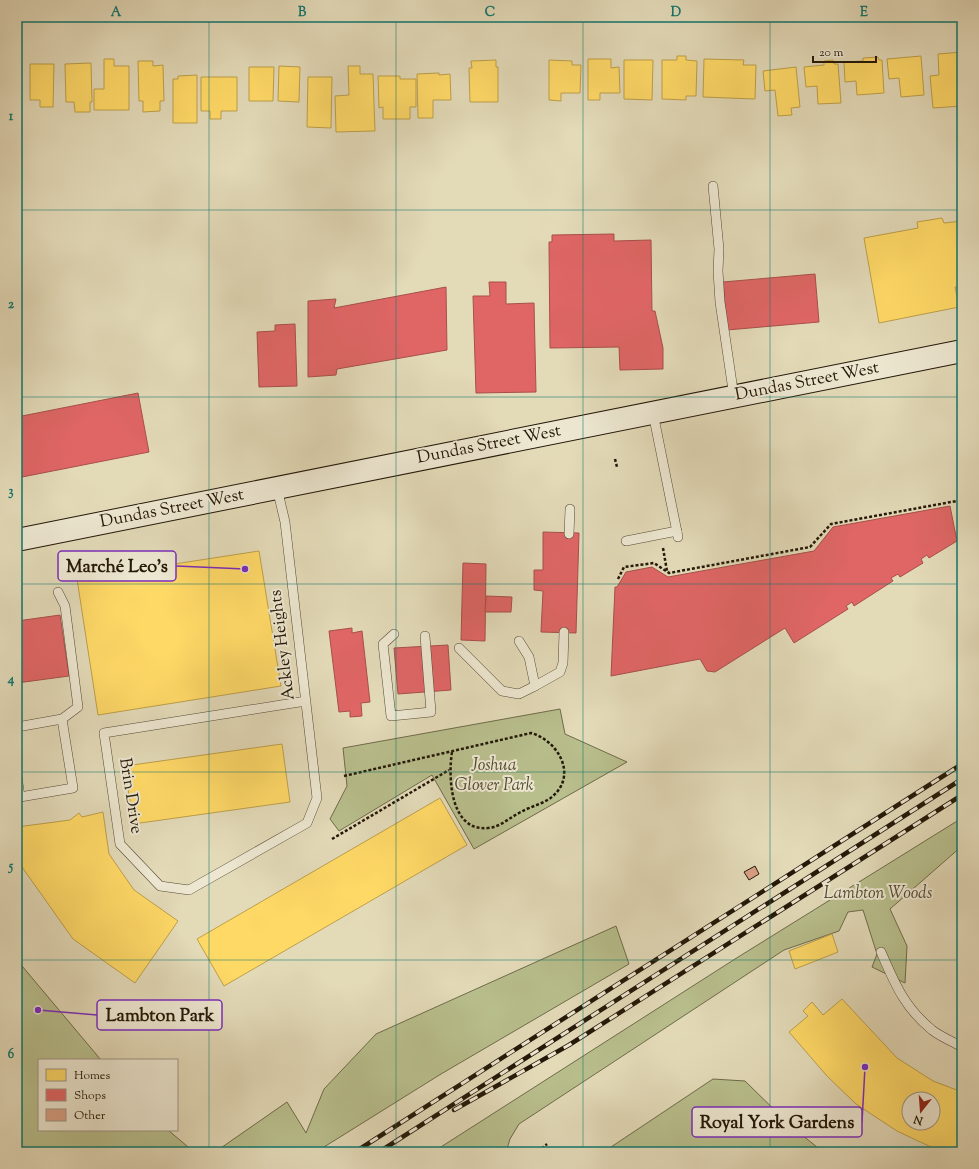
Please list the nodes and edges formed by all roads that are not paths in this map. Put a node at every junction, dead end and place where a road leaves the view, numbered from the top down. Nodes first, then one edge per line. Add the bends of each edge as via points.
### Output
1 (713, 186) dead end
2 (962, 352) edge
3 (734, 397) junction
4 (653, 413) junction
5 (277, 488) junction
6 (570, 509) dead end
7 (569, 534) dead end
8 (17, 540) edge
9 (626, 541) dead end
10 (58, 592) dead end
11 (564, 632) dead end
12 (394, 634) dead end
13 (425, 636) dead end
14 (518, 640) dead end
15 (459, 648) dead end
16 (534, 686) junction
17 (306, 701) junction
18 (62, 719) junction
19 (17, 726) edge
20 (17, 776) edge
21 (317, 798) joint
22 (881, 952) dead end
23 (962, 1047) edge

1 - 3 lane via 719,249 720,302
2 - 3 main road, Dundas Street West
3 - 4 main road, Dundas Street West
4 - 5 main road, Dundas Street West
4 - 9 lane via 677,534
5 - 8 main road, Dundas Street West
5 - 17 lane, Ackley Heights via 284,522
6 - 7 lane
10 - 18 lane via 65,606 78,707
11 - 16 lane via 560,672
12 - 13 lane via 383,644 391,716 431,712
14 - 16 lane via 529,657
15 - 16 lane via 502,691 519,694
17 - 21 lane, Ackley Heights
17 - 21 lane, Brin Drive via 104,733 120,844 160,886 189,890 308,823
18 - 19 lane
18 - 20 lane via 73,788 20,797
22 - 23 lane via 898,991 912,1010 933,1030

